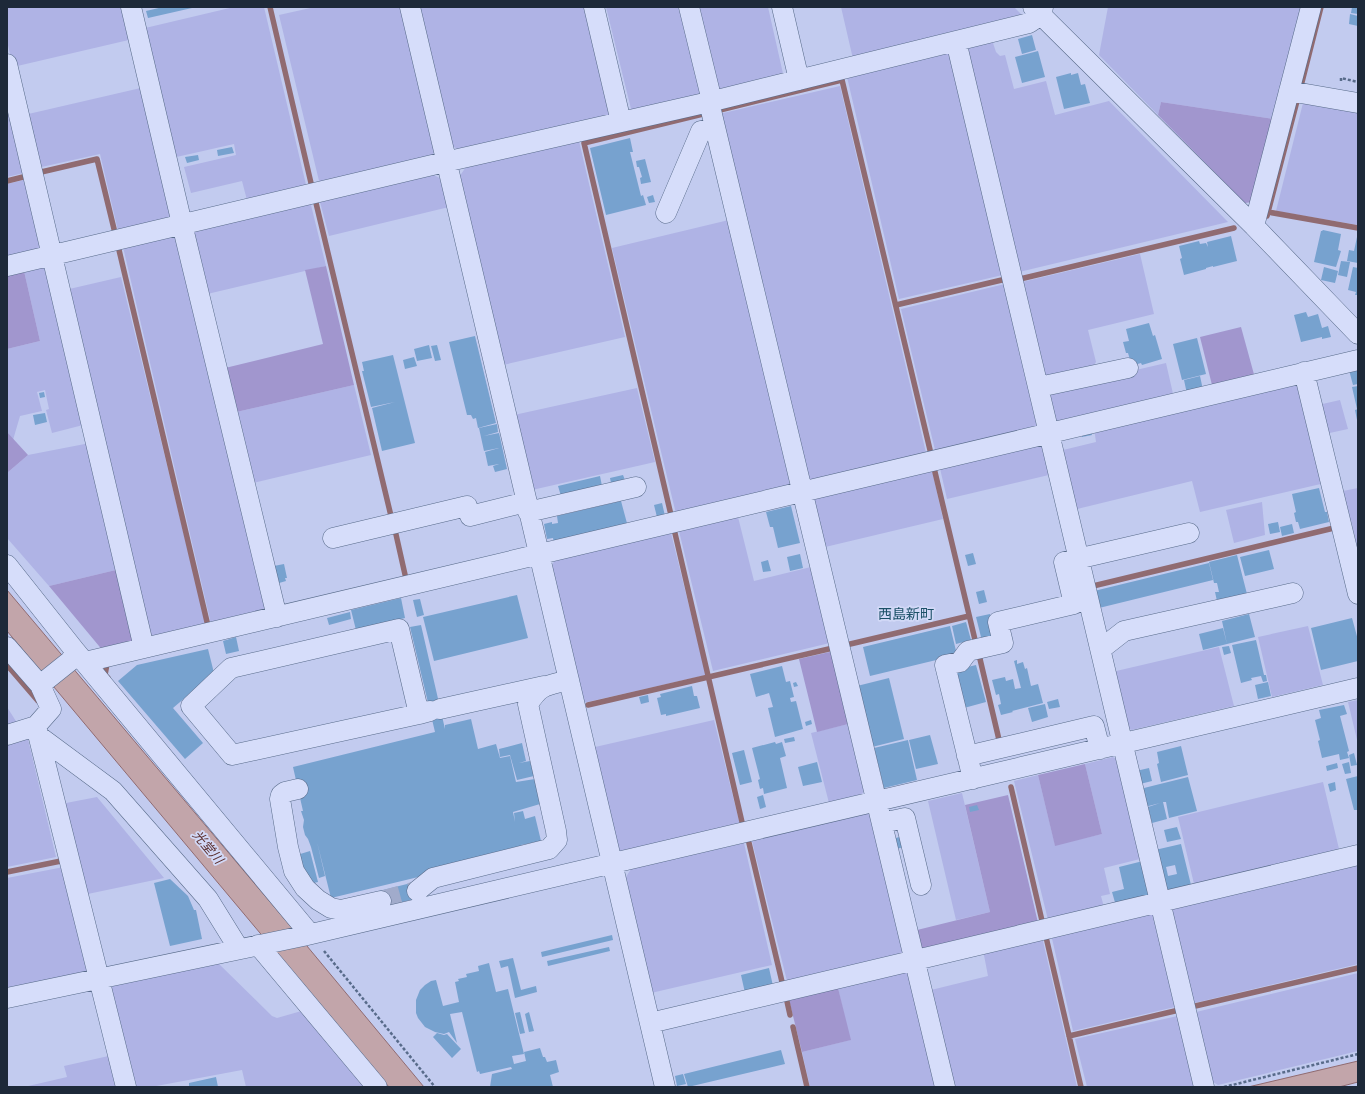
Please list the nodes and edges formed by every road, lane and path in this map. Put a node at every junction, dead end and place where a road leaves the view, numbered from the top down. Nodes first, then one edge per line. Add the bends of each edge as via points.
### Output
1 (131, 7) edge
2 (410, 7) edge
3 (594, 7) edge
4 (689, 7) edge
5 (782, 7) edge
6 (1311, 7) edge
7 (1039, 10) edge
8 (956, 41) junction
9 (7, 64) edge
10 (799, 80) junction
11 (1289, 91) junction
12 (711, 101) junction
13 (1358, 103) edge
14 (621, 122) junction
15 (715, 128) junction
16 (445, 162) junction
17 (666, 213) dead end
18 (182, 224) junction
19 (1254, 226) junction
20 (52, 255) junction
21 (7, 266) edge
22 (1358, 334) edge
23 (1358, 360) edge
24 (1128, 368) dead end
25 (1304, 372) junction
26 (1039, 388) junction
27 (1049, 433) junction
28 (636, 486) dead end
29 (803, 492) junction
30 (527, 507) junction
31 (1189, 533) dead end
32 (333, 538) dead end
33 (539, 554) junction
34 (1079, 559) junction
35 (7, 565) edge
36 (1293, 593) dead end
37 (1358, 594) edge
38 (277, 617) junction
39 (7, 647) edge
40 (144, 648) junction
41 (1101, 649) junction
42 (77, 658) junction
43 (569, 680) junction
44 (40, 685) junction
45 (544, 686) junction
46 (1358, 688) edge
47 (430, 711) junction
48 (38, 731) junction
49 (7, 736) edge
50 (1123, 743) junction
51 (1100, 749) junction
52 (967, 756) junction
53 (973, 779) junction
54 (298, 789) dead end
55 (877, 801) junction
56 (882, 824) junction
57 (1358, 855) edge
58 (612, 864) junction
59 (481, 866) junction
60 (921, 885) dead end
61 (305, 888) junction
62 (417, 891) tunnel mouth
63 (487, 893) junction
64 (381, 901) tunnel mouth
65 (1161, 902) junction
66 (304, 931) junction
67 (254, 946) junction
68 (915, 960) junction
69 (100, 978) junction
70 (7, 998) edge
71 (650, 1023) junction
72 (1358, 1054) edge
73 (126, 1087) edge
74 (377, 1087) edge
75 (435, 1087) edge
76 (665, 1087) edge
77 (944, 1087) edge
78 (1204, 1087) edge
79 (1224, 1087) edge

1 - 18 street
2 - 16 street
3 - 14 street
4 - 12 street
5 - 10 street
6 - 11 street
7 - 8 street via 1029,23
7 - 19 street
8 - 10 street
8 - 26 street
9 - 20 street
10 - 12 street
11 - 13 street
11 - 19 street
12 - 14 street
12 - 15 street
14 - 16 street
15 - 17 street via 701,131
15 - 29 street
16 - 18 street
16 - 30 street
18 - 20 street
18 - 38 street
19 - 22 street
20 - 21 street
20 - 40 street
23 - 25 street
24 - 26 street
25 - 27 street
25 - 37 street
26 - 27 street
27 - 29 street
27 - 34 street
28 - 30 street
29 - 33 street
29 - 55 street
30 - 32 street via 470,516 467,506
30 - 33 street
31 - 34 street
33 - 38 street
33 - 43 street
34 - 41 street
34 - 52 street via 1064,562 1074,604 998,622 1003,643 968,651 960,662 945,665
35 - 42 street
36 - 41 street via 1124,631
38 - 40 street
39 - 44 street
40 - 42 street
41 - 50 street
42 - 44 street
42 - 66 street
43 - 45 street
43 - 58 street
44 - 48 street via 51,709
45 - 47 street
45 - 59 street via 528,704 557,840 549,850
46 - 50 street
47 - 47 street via 232,754 191,706 231,668 399,629
48 - 49 street
48 - 67 street via 113,791 208,899
48 - 69 street
50 - 51 street
50 - 65 street
51 - 52 street via 1094,726
51 - 53 street
52 - 53 street
53 - 55 street
54 - 61 street via 281,794 280,799 294,871
55 - 56 street
55 - 58 street
56 - 60 street via 905,818
56 - 68 street
57 - 65 street
58 - 63 street
58 - 71 street
59 - 62 street via 432,878
59 - 63 street
61 - 64 street via 331,908 341,910
61 - 66 street
63 - 66 street
65 - 68 street
65 - 78 street
66 - 67 street
66 - 75 path
67 - 69 street
67 - 74 street
68 - 71 street
68 - 77 street
69 - 70 street
69 - 73 street
71 - 76 street
72 - 79 path

